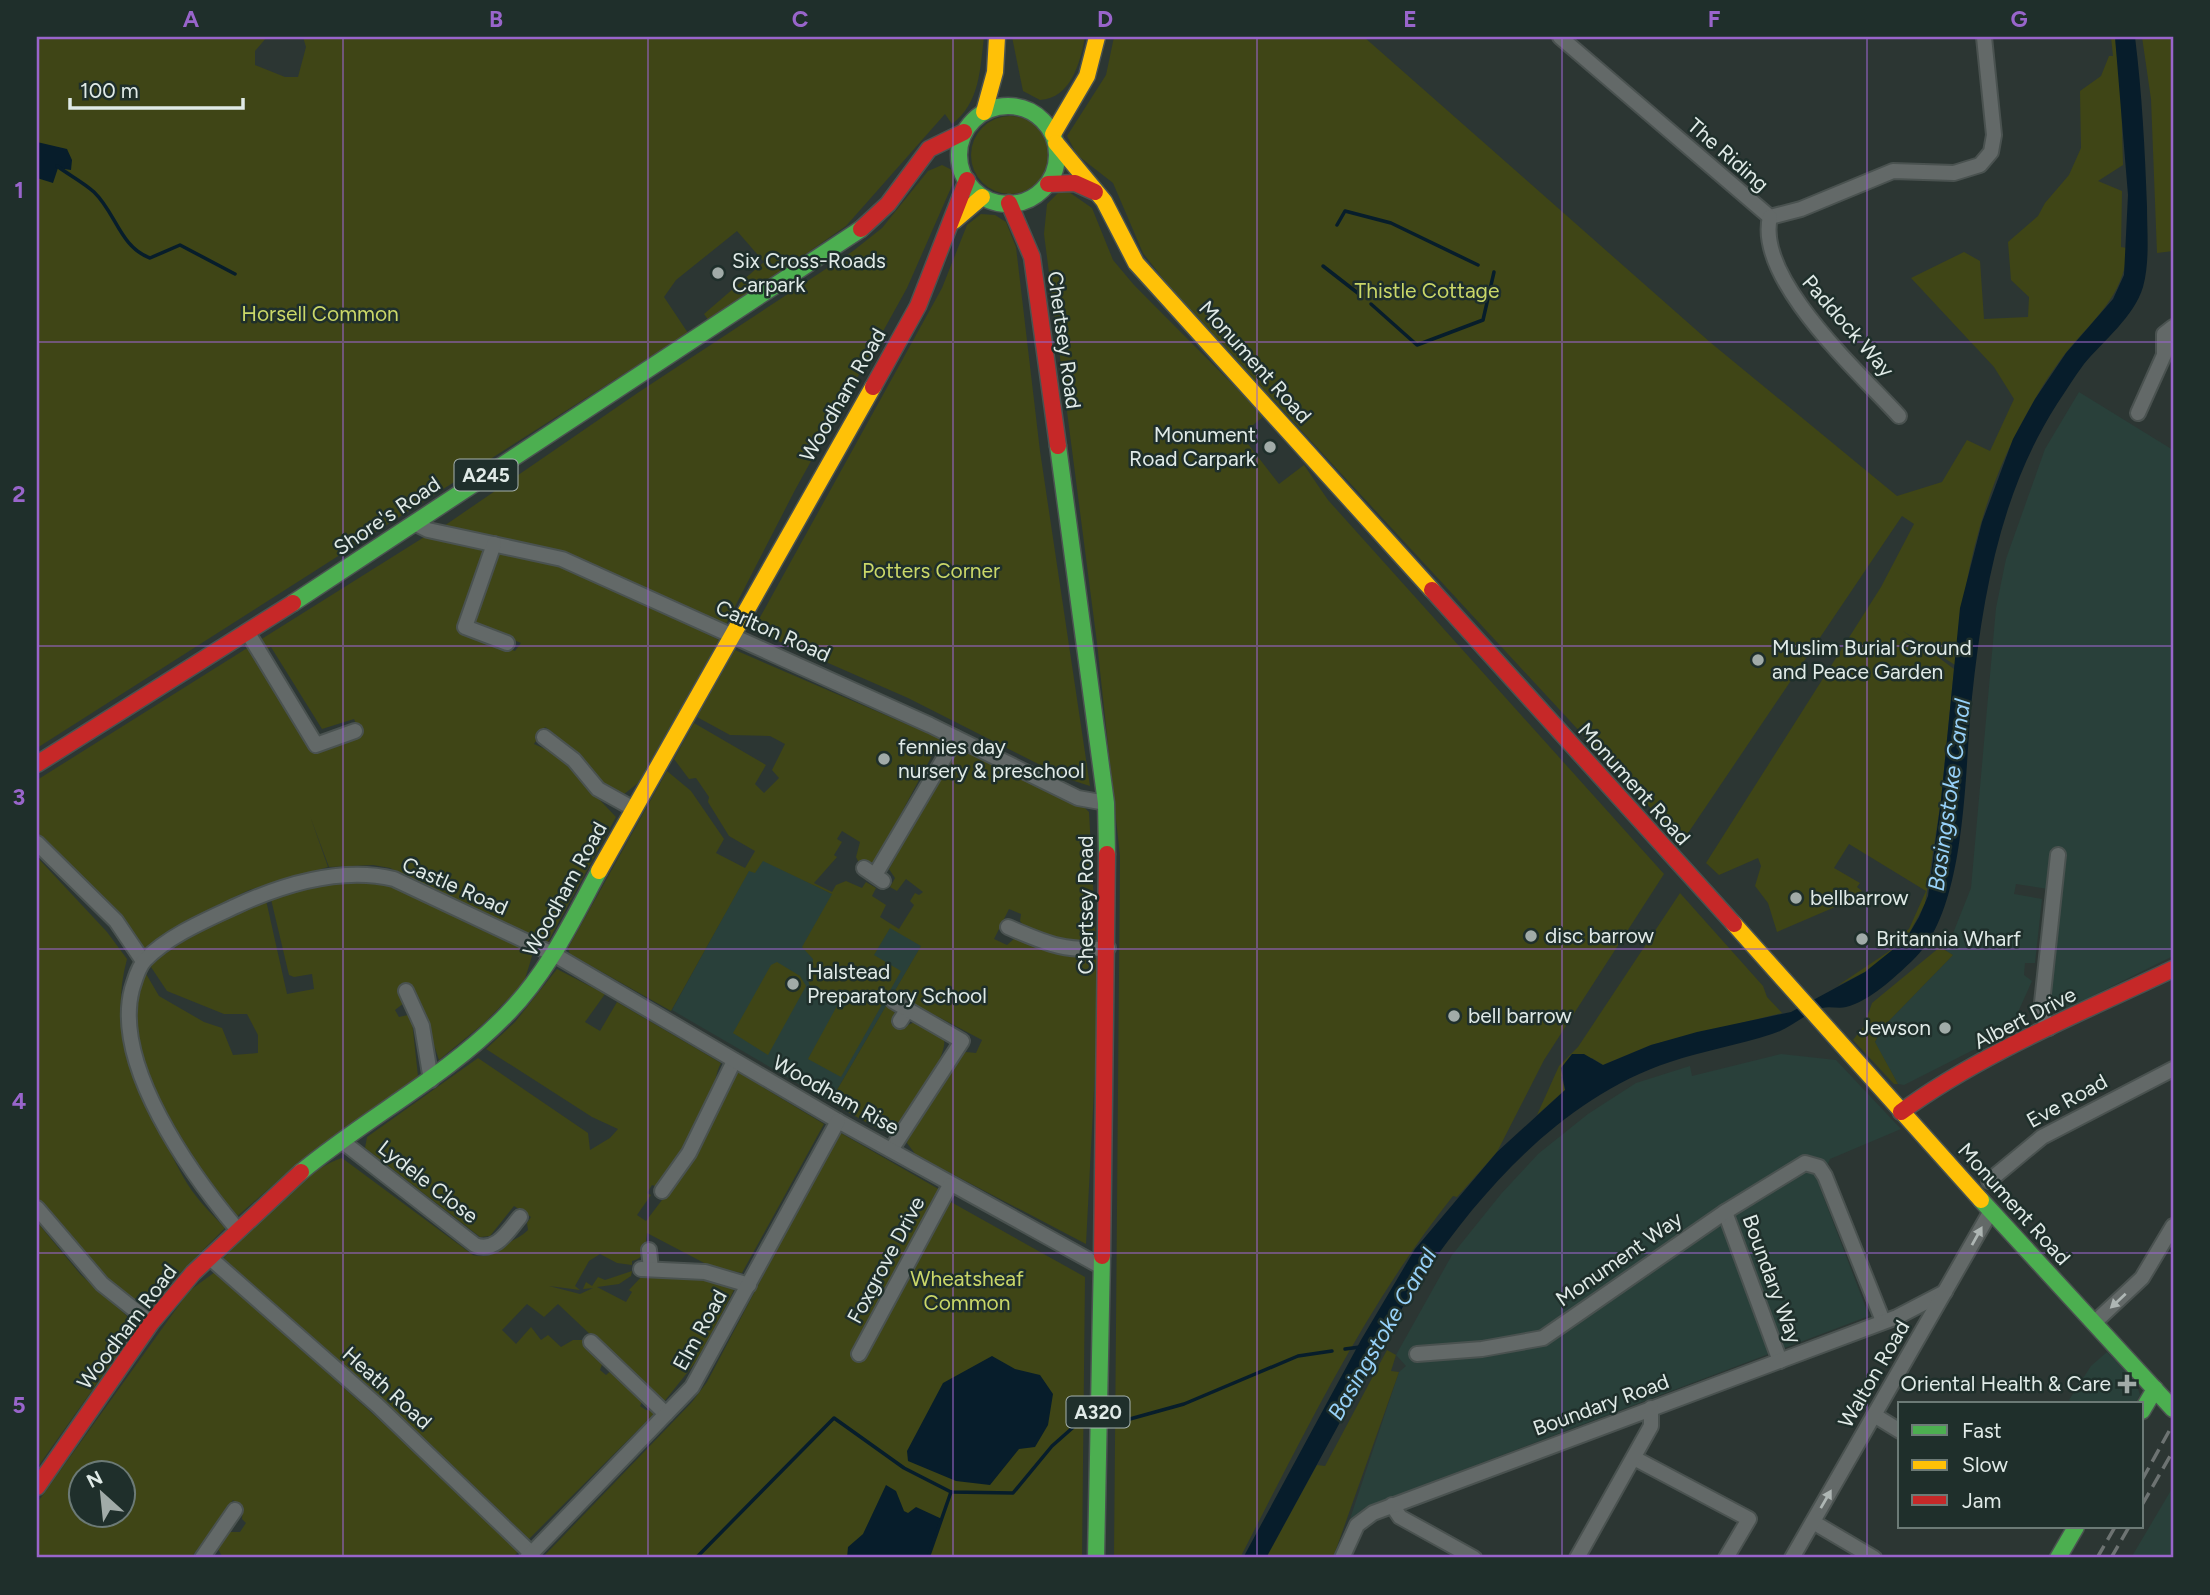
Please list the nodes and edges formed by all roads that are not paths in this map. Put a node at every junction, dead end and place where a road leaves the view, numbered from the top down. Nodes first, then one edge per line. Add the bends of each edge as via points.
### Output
1 (997, 37) edge
2 (1097, 37) edge
3 (1560, 37) edge
4 (1984, 37) edge
5 (1080, 88) junction
6 (1015, 106) junction
7 (984, 112) junction
8 (1035, 114) junction
9 (964, 132) junction
10 (1054, 139) junction
11 (959, 163) junction
12 (916, 165) junction
13 (967, 180) junction
14 (1043, 189) junction
15 (1099, 194) junction
16 (982, 197) junction
17 (1009, 203) junction
18 (1770, 217) junction
19 (951, 224) junction
20 (1031, 257) junction
21 (2173, 327) edge
22 (2138, 413) dead end
23 (1899, 416) dead end
24 (414, 523) junction
25 (494, 544) junction
26 (248, 633) junction
27 (731, 636) junction
28 (507, 643) dead end
29 (355, 731) dead end
30 (544, 737) dead end
31 (956, 738) junction
32 (37, 764) edge
33 (1106, 803) junction
34 (634, 809) junction
35 (37, 843) edge
36 (2058, 855) dead end
37 (874, 875) dead end
38 (1008, 926) dead end
39 (1108, 948) junction
40 (555, 955) junction
41 (143, 961) junction
42 (2173, 970) edge
43 (406, 991) dead end
44 (893, 1001) dead end
45 (2049, 1028) junction
46 (734, 1061) junction
47 (2173, 1069) edge
48 (431, 1080) junction
49 (1901, 1112) junction
50 (838, 1121) junction
51 (342, 1142) junction
52 (891, 1150) junction
53 (1989, 1181) dead end
54 (950, 1185) junction
55 (662, 1191) dead end
56 (37, 1208) edge
57 (1991, 1211) junction
58 (1724, 1212) junction
59 (520, 1217) dead end
60 (2173, 1226) edge
61 (237, 1229) junction
62 (649, 1250) dead end
63 (209, 1257) junction
64 (1100, 1266) junction
65 (749, 1285) junction
66 (1945, 1292) junction
67 (1890, 1319) junction
68 (151, 1323) junction
69 (2094, 1323) junction
70 (1924, 1329) junction
71 (591, 1342) dead end
72 (859, 1354) dead end
73 (1418, 1354) dead end
74 (1780, 1361) junction
75 (2155, 1389) junction
76 (1651, 1408) junction
77 (2144, 1408) edge
78 (2173, 1409) edge
79 (666, 1413) junction
80 (1874, 1415) junction
81 (1898, 1430) edge
82 (1634, 1458) junction
83 (37, 1486) edge
84 (1392, 1505) junction
85 (235, 1510) dead end
86 (1813, 1522) junction
87 (2075, 1528) edge
88 (529, 1556) edge
89 (205, 1557) edge
90 (1096, 1558) edge
91 (1342, 1558) edge
92 (1474, 1558) edge
93 (1577, 1558) edge
94 (1726, 1558) edge
95 (1792, 1558) edge
96 (1874, 1558) edge
97 (2059, 1558) edge

1 - 6 street
1 - 7 street via 992,88
2 - 5 street
3 - 18 street, The Riding
4 - 18 street, The Riding via 1994,142 1978,167 1954,173 1893,171
5 - 8 street via 1069,99
5 - 10 street
6 - 7 street
6 - 8 street
7 - 9 street, A245
8 - 10 street
9 - 11 street
9 - 12 street, Shore's Road / A245 via 929,149
10 - 14 street via 1056,164
10 - 15 street, Monument Road
11 - 12 street via 942,156
11 - 13 street
12 - 24 street, Shore's Road / A245 via 888,204 854,236
13 - 16 street
13 - 19 street, Woodham Road
14 - 15 street via 1075,183
14 - 17 street
14 - 20 street, Chertsey Road / A320
15 - 49 street, Monument Road via 1136,263
16 - 17 street
16 - 19 street, Woodham Road
17 - 20 street, Chertsey Road / A320
18 - 23 street, Paddock Way via 1769,242 1790,294
19 - 27 street, Woodham Road via 918,306
20 - 33 street, Chertsey Road / A320
21 - 22 street via 2164,334 2164,355
24 - 25 street, Carlton Road
24 - 26 street, Shore's Road / A245
25 - 27 street, Carlton Road via 562,559
25 - 28 street via 465,627
26 - 29 street via 316,745
26 - 32 street, Shore's Road / A245
27 - 31 street, Carlton Road
27 - 34 street, Woodham Road
30 - 34 street via 574,760 598,789
31 - 33 street, Carlton Road via 1078,798
31 - 37 street
33 - 39 street, Chertsey Road / A320
34 - 40 street, Woodham Road
35 - 41 street via 116,921
36 - 45 street via 2041,1012
38 - 39 street via 1063,948
39 - 64 street, Chertsey Road / A320
40 - 41 street, Castle Road via 394,879 354,873 259,895 177,937
40 - 46 street, Woodham Rise
40 - 48 street, Woodham Road via 508,1014
41 - 61 street via 129,1000 128,1023 139,1067 194,1175
42 - 45 street, Albert Drive
43 - 48 street via 422,1026
44 - 52 street via 904,1015 966,1043
45 - 49 street, Albert Drive via 1928,1092
46 - 50 street, Woodham Rise
46 - 55 street via 689,1153
47 - 53 street, Eve Road via 2042,1138
48 - 51 street, Woodham Road
49 - 57 street, Monument Road
50 - 52 street, Woodham Rise
50 - 65 street, Elm Road
51 - 59 street, Lydele Close via 475,1245 495,1244
51 - 61 street, Woodham Road via 276,1192
52 - 54 street, Woodham Rise
54 - 64 street, Woodham Rise
54 - 72 street, Foxgrove Drive
56 - 68 street via 102,1284
66 -> 57 street, Walton Road
57 - 69 street, Monument Road
58 - 67 street, Monument Way via 1805,1163 1819,1167
58 - 73 street, Monument Way via 1543,1338
58 - 74 street, Boundary Way
60 -> 69 street via 2141,1278
61 - 63 street, Woodham Road
62 - 65 street via 646,1269 705,1272
63 - 68 street, Woodham Road
63 - 88 street, Heath Road via 377,1405
64 - 90 street, Chertsey Road / A320
65 - 79 street, Elm Road via 702,1372
66 - 67 street, Boundary Road
66 - 70 street, Walton Road
67 - 70 street via 1914,1318
67 - 74 street, Boundary Road
68 - 83 street, Woodham Road
69 - 75 street, Monument Road
70 - 80 street, Walton Road
71 - 79 street
74 - 76 street, Boundary Road
75 - 77 street
75 - 78 street, Monument Road
76 - 82 street via 1651,1426
76 - 84 street, Boundary Road
79 - 88 street, Elm Road
80 - 81 street
86 -> 80 street, Walton Road
82 - 93 street
82 - 94 street via 1749,1520
84 - 91 street, Boundary Road via 1357,1525
84 - 92 street via 1400,1517
85 - 89 street
86 - 95 street, Walton Road
86 - 96 street
87 - 97 street

